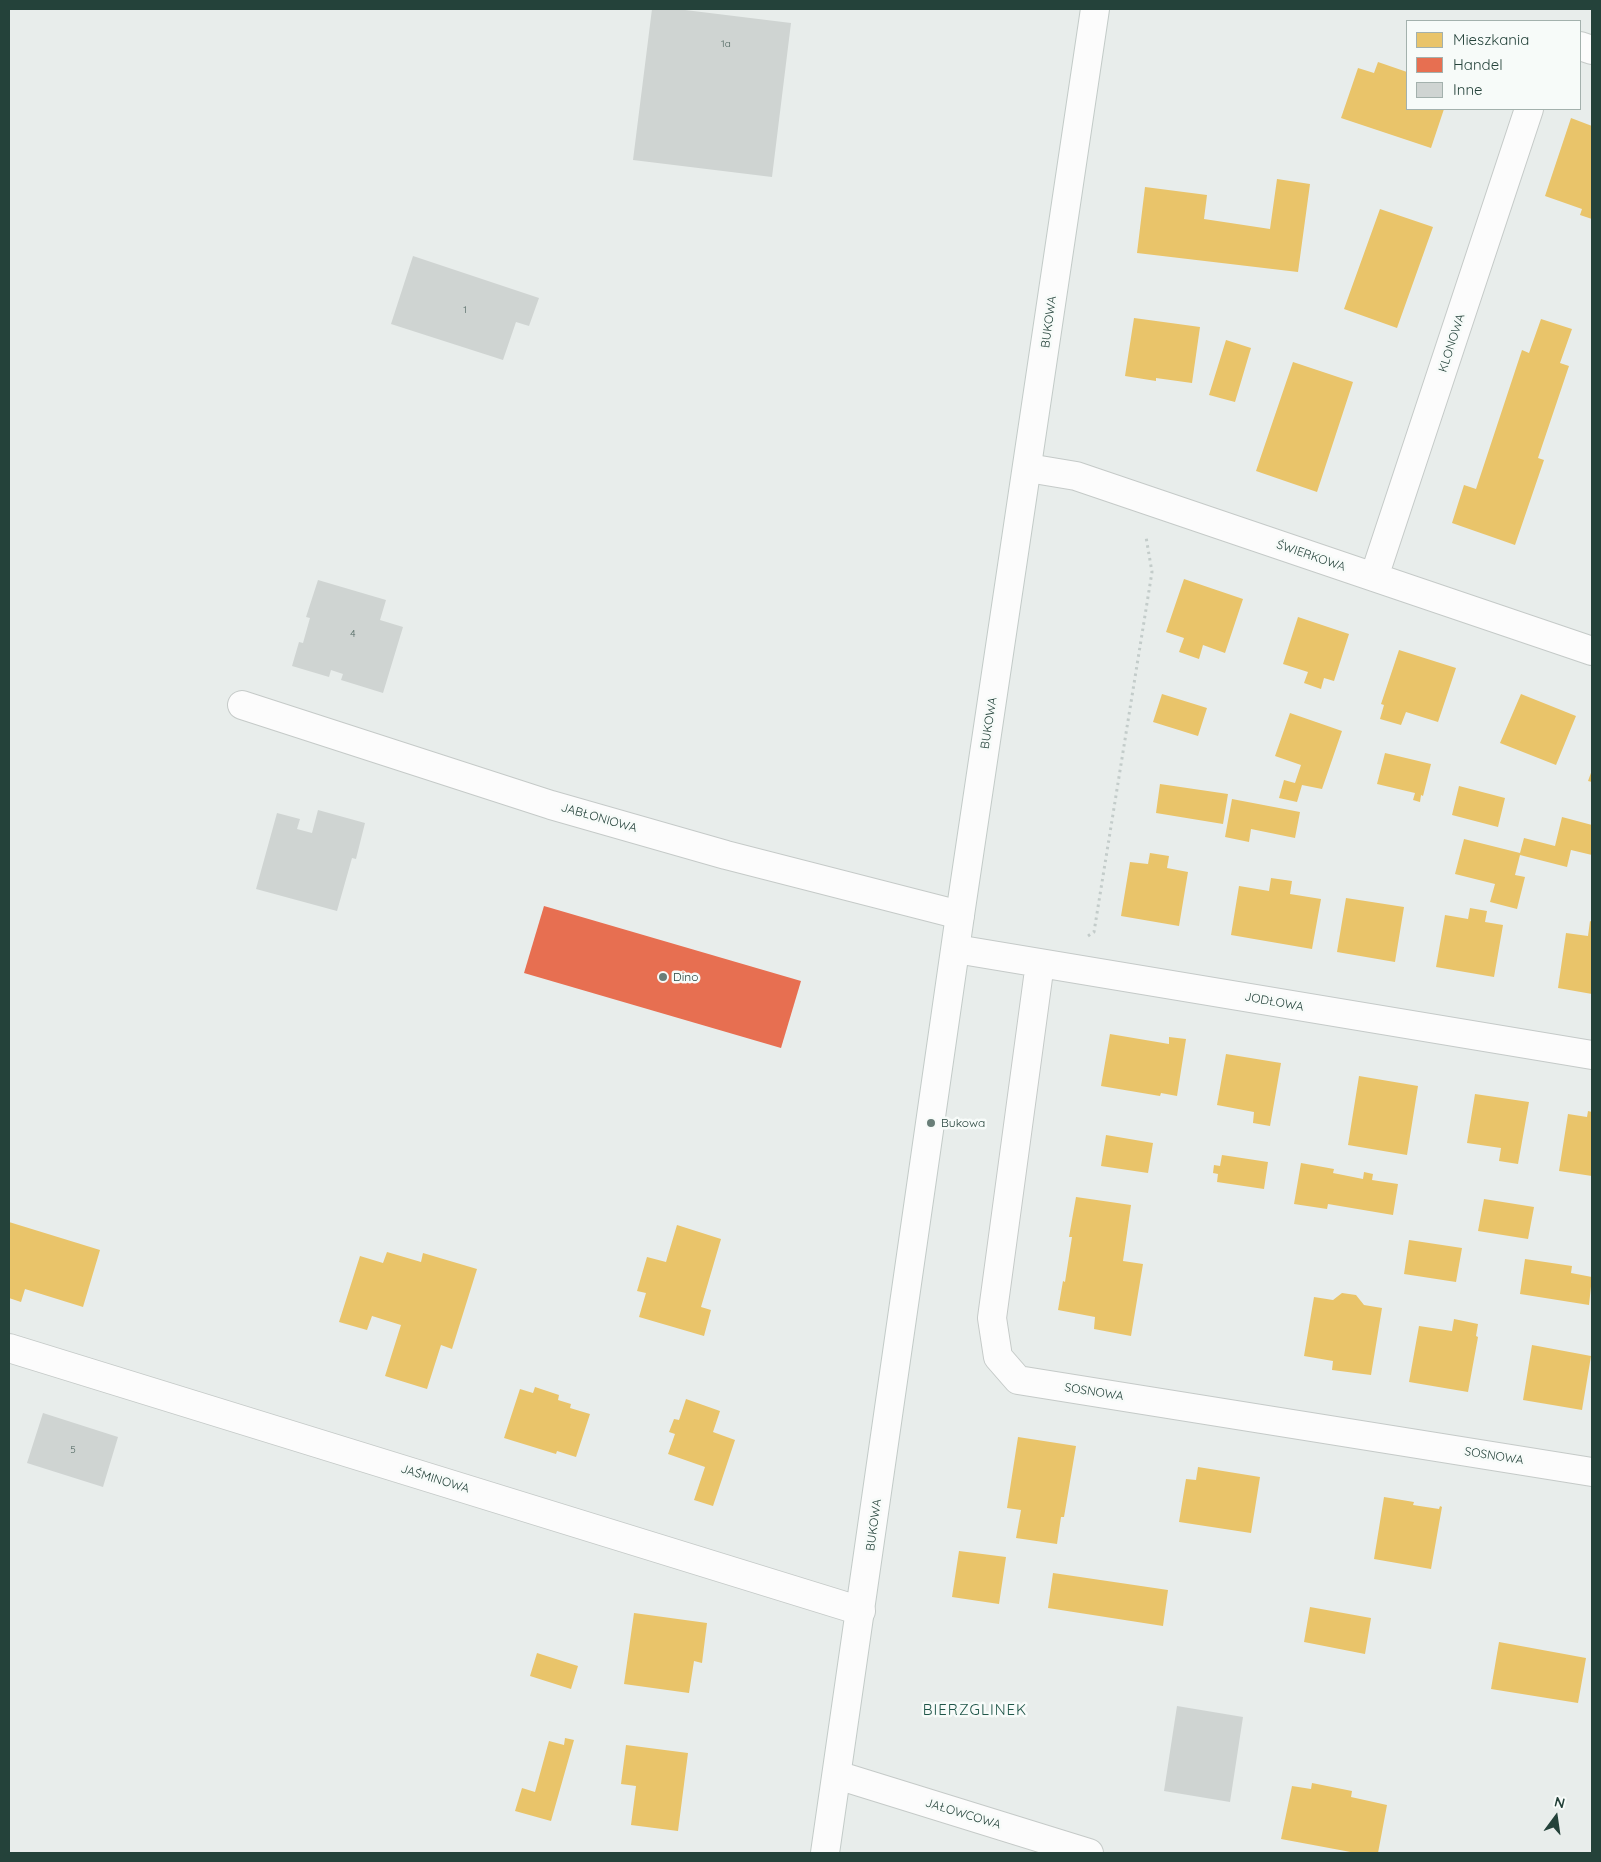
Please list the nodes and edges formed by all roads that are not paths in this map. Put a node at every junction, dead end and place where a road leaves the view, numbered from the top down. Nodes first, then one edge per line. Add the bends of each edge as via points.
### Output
1 (1095, 9) edge
2 (1529, 110) edge
3 (1028, 468) junction
4 (1374, 577) junction
5 (1592, 651) edge
6 (242, 705) dead end
7 (960, 915) junction
8 (956, 949) junction
9 (1040, 963) junction
10 (1592, 1055) edge
11 (9, 1348) edge
12 (1592, 1472) edge
13 (861, 1611) junction
14 (837, 1775) junction
15 (825, 1853) edge
16 (1089, 1853) edge

1 - 3 street, BUKOWA
2 - 4 street, KLONOWA
3 - 4 street, ŚWIERKOWA via 1076,476
3 - 7 street, BUKOWA
4 - 5 street, ŚWIERKOWA
6 - 7 street, JABŁONIOWA via 551,805 726,855
7 - 8 street, BUKOWA
8 - 9 street, JODŁOWA
8 - 13 street, BUKOWA
9 - 10 street, JODŁOWA
9 - 12 street, SOSNOWA via 992,1318 998,1357 1018,1380
11 - 13 street, JAŚMINOWA
13 - 14 street, BUKOWA
14 - 15 street, BUKOWA
14 - 16 street, JAŁOWCOWA

